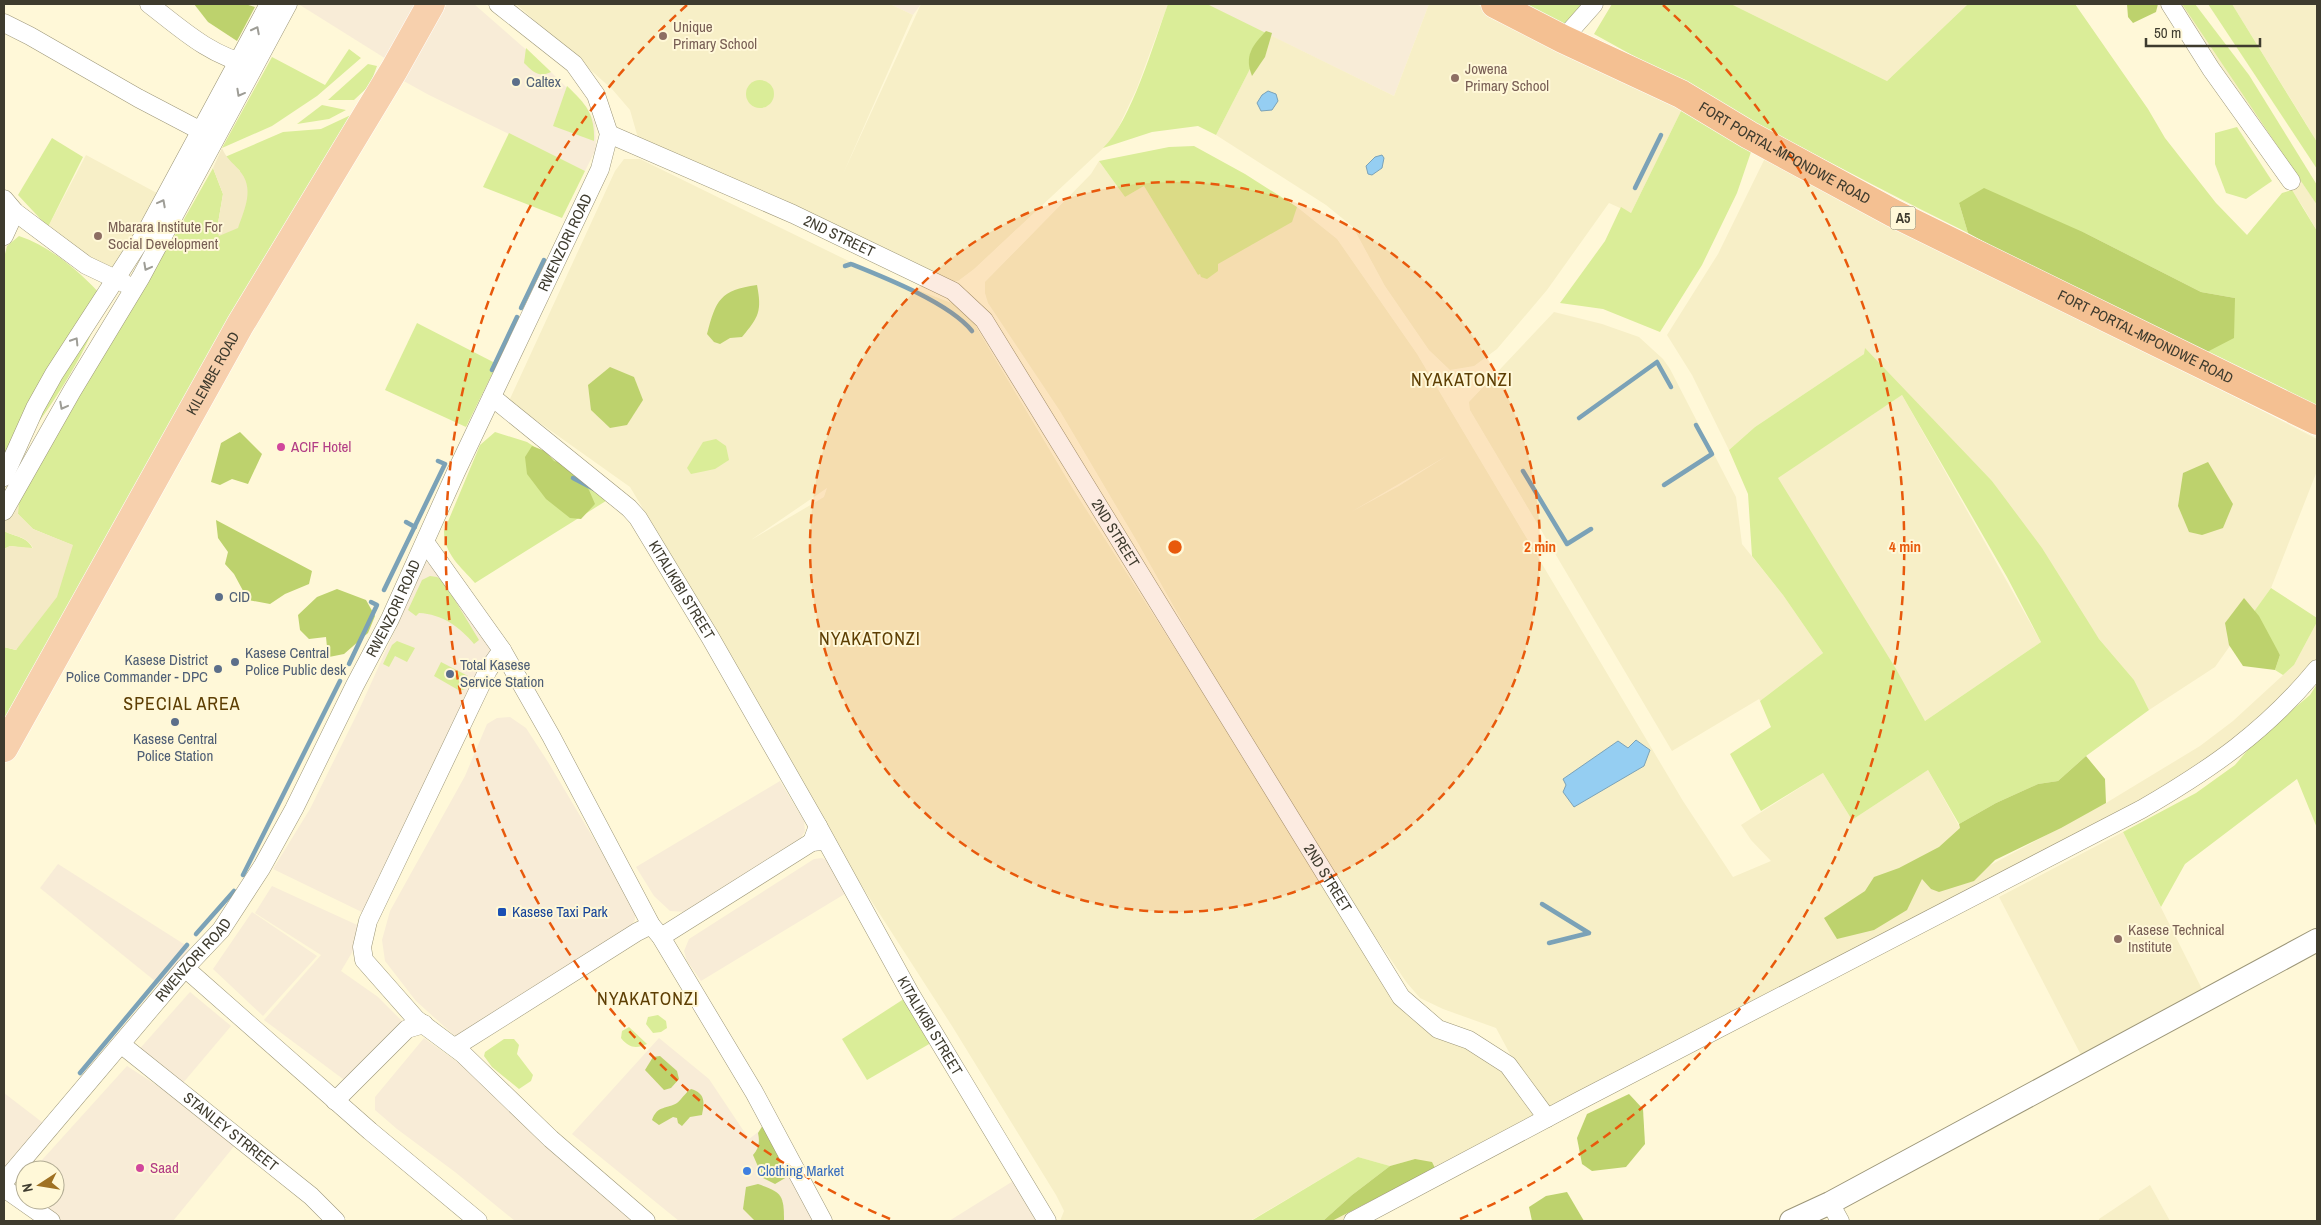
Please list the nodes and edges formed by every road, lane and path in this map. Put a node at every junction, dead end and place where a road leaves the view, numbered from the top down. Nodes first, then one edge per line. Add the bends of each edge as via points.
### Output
1 (149, 4) edge
2 (270, 4) edge
3 (288, 4) edge
4 (431, 4) edge
5 (498, 4) edge
6 (1495, 4) edge
7 (1594, 4) edge
8 (2170, 4) edge
9 (4, 23) edge
10 (1563, 39) junction
11 (247, 64) junction
12 (201, 131) junction
13 (609, 134) junction
14 (2291, 181) dead end
15 (9, 205) edge
16 (4, 236) edge
17 (116, 279) junction
18 (134, 289) junction
19 (492, 397) junction
20 (2317, 421) edge
21 (4, 477) edge
22 (4, 511) edge
23 (425, 542) junction
24 (502, 650) junction
25 (2317, 670) edge
26 (4, 748) edge
27 (819, 836) junction
28 (656, 931) junction
29 (2317, 940) edge
30 (185, 968) junction
31 (410, 1010) junction
32 (424, 1024) junction
33 (407, 1029) junction
34 (122, 1045) junction
35 (455, 1047) junction
36 (335, 1101) junction
37 (1547, 1118) junction
38 (4, 1182) edge
39 (4, 1188) edge
40 (1835, 1212) edge
41 (51, 1221) edge
42 (336, 1221) edge
43 (478, 1221) edge
44 (646, 1221) edge
45 (823, 1221) edge
46 (1047, 1221) edge
47 (1352, 1221) edge
48 (1792, 1221) edge

1 - 11 street via 209,47
11 -> 2 street
3 - 11 street
4 - 26 main road, KILEMBE ROAD via 240,325
5 - 13 street via 574,64 596,95
6 - 10 highway, FORT PORTAL-MPONDWE ROAD / A5
7 - 10 street
8 - 14 street
9 - 12 street
10 - 20 highway, FORT PORTAL-MPONDWE ROAD / A5 via 1681,94 1893,213
11 - 12 street
11 -> 18 street
17 -> 12 street via 146,232
13 - 19 street, RWENZORI ROAD via 600,169
13 - 37 street, 2ND STREET via 793,214 953,291 984,320 1401,997 1438,1029 1469,1040 1508,1065
15 - 16 street
15 - 17 street via 86,265
17 - 18 street
21 -> 17 street via 54,374
18 -> 22 street
19 - 23 street, RWENZORI ROAD
19 - 27 street, KITALIKIBI STREET via 638,518 710,637
23 - 24 street
23 - 30 street, RWENZORI ROAD via 390,619 262,867 221,930
24 - 28 street via 552,736
24 - 31 street via 488,670 368,920 362,947 364,960
25 - 37 street via 2296,696 2248,740 2197,777 2142,809
27 - 28 street
27 - 46 street, KITALIKIBI STREET
28 - 35 street via 637,932
28 - 45 street via 754,1092
29 - 40 street
30 - 34 street, RWENZORI ROAD
30 - 36 street
31 - 32 street
31 - 33 street
32 - 33 street
32 - 35 street
33 - 36 street
34 - 38 street, RWENZORI ROAD
34 - 42 street, STANLEY STRREET via 311,1196
35 - 44 street via 551,1139
36 - 43 street
37 - 47 street
39 - 41 street
40 - 48 street

